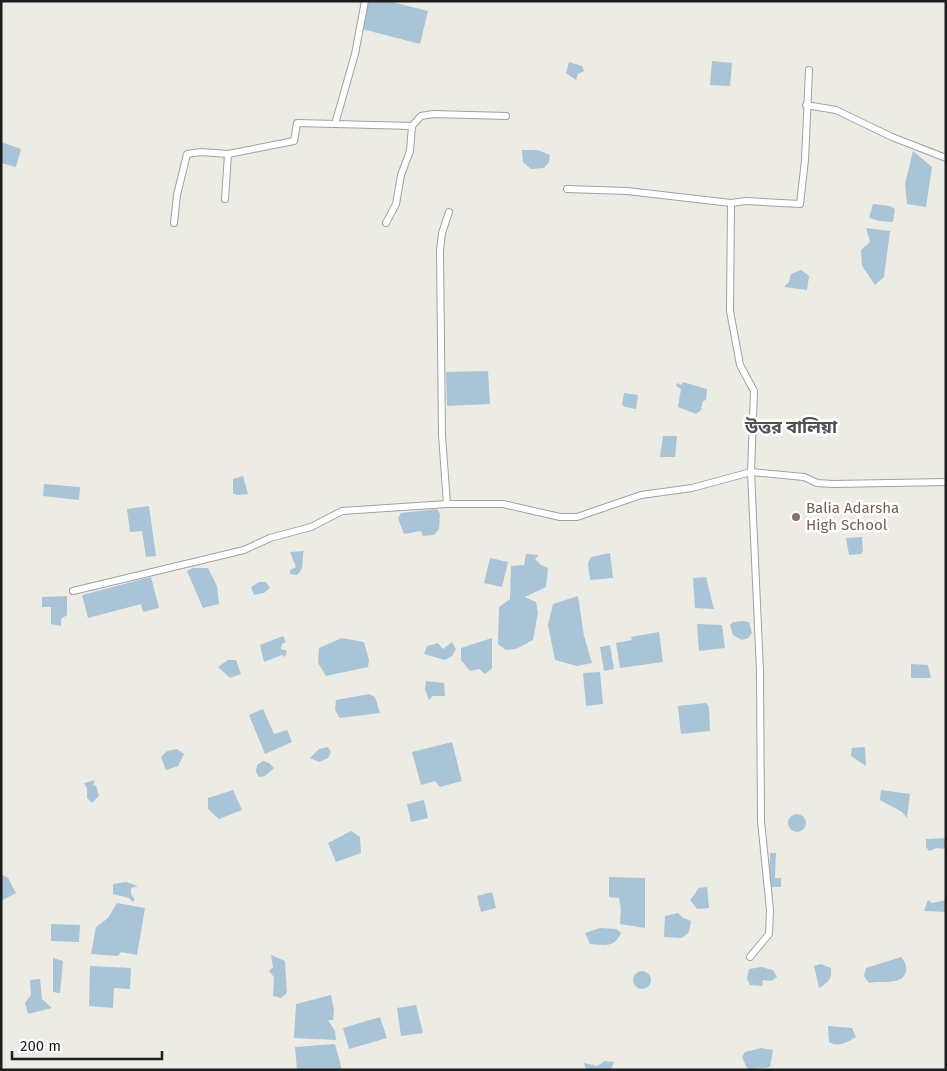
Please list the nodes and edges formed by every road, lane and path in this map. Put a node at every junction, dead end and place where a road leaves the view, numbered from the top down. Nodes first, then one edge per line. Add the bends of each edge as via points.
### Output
1 (365, 1) edge
2 (809, 70) dead end
3 (806, 105) junction
4 (506, 116) dead end
5 (335, 124) junction
6 (412, 126) junction
7 (228, 154) junction
8 (946, 158) edge
9 (567, 189) dead end
10 (225, 199) dead end
11 (731, 204) junction
12 (449, 212) dead end
13 (174, 223) dead end
14 (386, 224) dead end
15 (751, 472) junction
16 (946, 482) edge
17 (447, 504) junction
18 (73, 591) dead end
19 (750, 957) dead end

1 - 5 street via 355,54
2 - 3 street
3 - 8 street via 836,110
3 - 11 street via 800,204 746,201
4 - 6 street via 433,114 421,116
5 - 6 street
5 - 7 street via 297,123 294,141
6 - 14 street via 410,151 401,175 396,204
7 - 10 street
7 - 13 street via 188,154 177,195
9 - 11 street via 627,191
11 - 15 street via 729,305 740,365 754,391
12 - 17 street via 440,251 442,435
15 - 16 street via 804,477 834,484
15 - 17 street via 692,488 641,495 577,517 560,517 503,504
15 - 19 street via 760,671 761,821 770,910 769,934
17 - 18 street via 342,511 311,527 270,538 244,550

